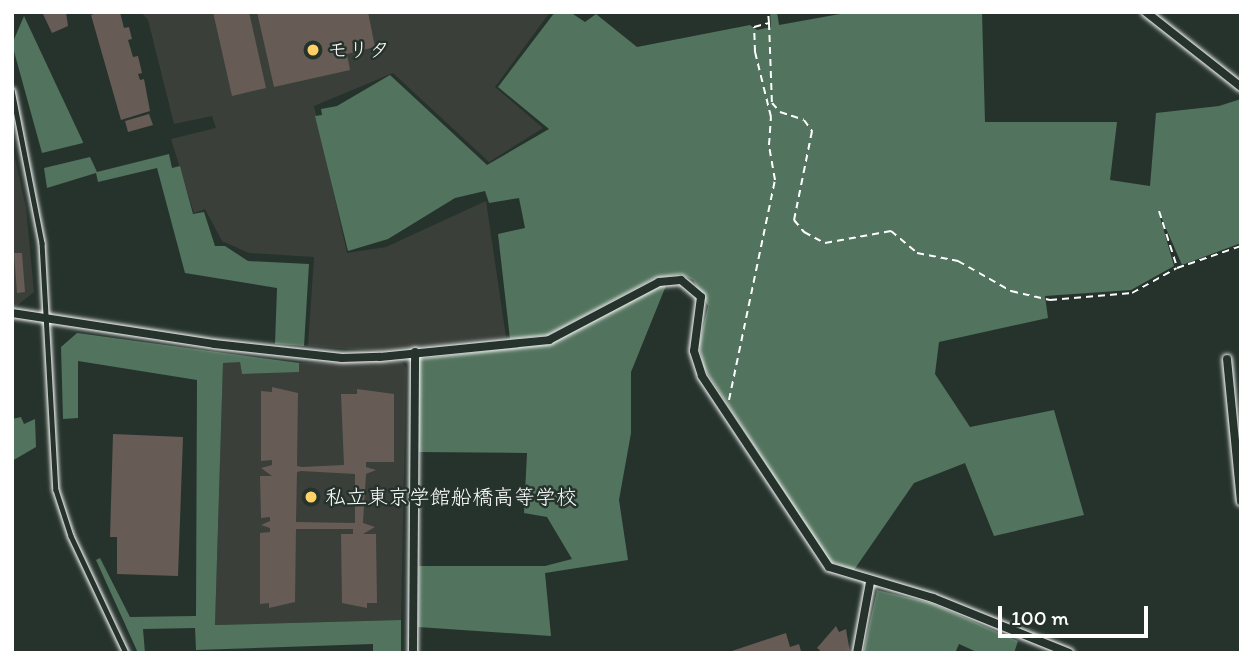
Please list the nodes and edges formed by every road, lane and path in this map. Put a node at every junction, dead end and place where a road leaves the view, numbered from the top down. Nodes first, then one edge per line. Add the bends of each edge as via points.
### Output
1 (768, 12) edge
2 (1146, 12) edge
3 (769, 23) junction
4 (1241, 86) edge
5 (12, 90) edge
6 (1159, 211) dead end
7 (1241, 246) edge
8 (1177, 268) junction
9 (12, 313) edge
10 (47, 320) junction
11 (415, 352) junction
12 (1227, 359) dead end
13 (727, 408) junction
14 (1241, 501) edge
15 (870, 582) junction
16 (126, 653) edge
17 (413, 653) edge
18 (857, 653) edge
19 (1069, 653) edge

1 - 3 path
2 - 4 street
3 - 8 path via 772,103 780,112 804,120 812,131 794,217 804,232 831,244 899,233 917,253 958,261 1011,291 1050,300 1132,293
3 - 13 path via 754,27 755,52 771,117 769,145 775,180
5 - 10 lane via 39,212
6 - 8 path
7 - 8 path
9 - 10 street
10 - 11 street via 342,358
10 - 16 lane via 56,490 71,536
11 - 13 street via 549,340 659,282 681,280 701,297 694,351 697,364
11 - 17 street
12 - 14 street
13 - 15 street via 829,567
15 - 18 street
15 - 19 street via 933,598

